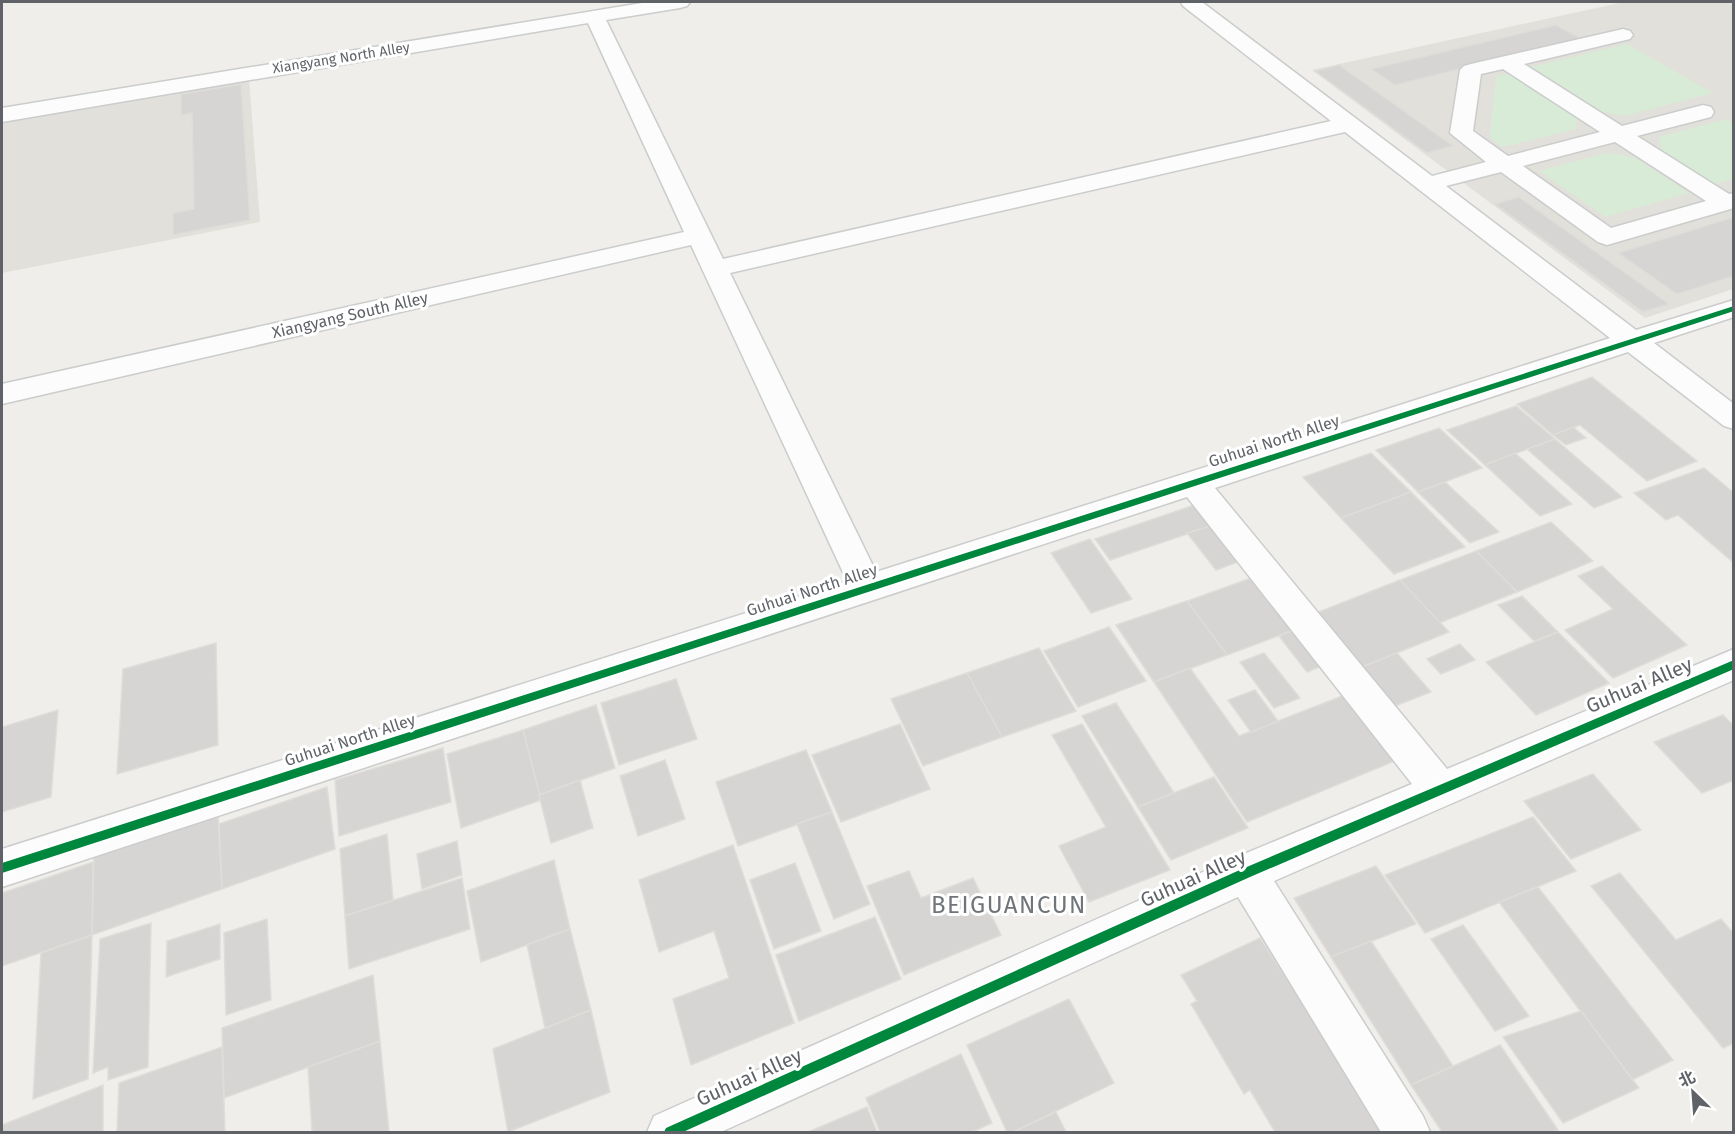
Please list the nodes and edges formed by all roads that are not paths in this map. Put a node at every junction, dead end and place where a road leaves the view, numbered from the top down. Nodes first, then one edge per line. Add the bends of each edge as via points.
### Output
1 (680, 2) edge
2 (1190, 2) edge
3 (594, 16) junction
4 (1623, 35) dead end
5 (1506, 62) junction
6 (1702, 112) dead end
7 (2, 115) edge
8 (1349, 124) junction
9 (1619, 134) junction
10 (1505, 164) junction
11 (1428, 184) junction
12 (1730, 201) edge
13 (699, 236) junction
14 (715, 269) junction
15 (1734, 308) edge
16 (1632, 341) junction
17 (2, 394) edge
18 (1734, 419) edge
19 (1193, 483) junction
20 (867, 588) junction
21 (1734, 664) edge
22 (1440, 790) junction
23 (2, 868) edge
24 (1246, 873) junction
25 (670, 1132) edge
26 (1407, 1132) edge

1 - 3 street, Xiangyang North Alley
2 - 8 street
3 - 7 street, Xiangyang North Alley
3 - 13 street
4 - 5 street
5 - 9 street
5 - 10 street via 1471,70 1461,133
6 - 9 street
8 - 11 street
8 - 14 street
9 - 10 street
9 - 12 street
10 - 11 street
10 - 12 street via 1607,237
11 - 16 street
13 - 14 street
13 - 17 street, Xiangyang South Alley
14 - 20 street
15 - 16 street, Guhuai North Alley
16 - 18 street
16 - 19 street, Guhuai North Alley
19 - 20 street, Guhuai North Alley
19 - 22 street
20 - 23 street, Guhuai North Alley
21 - 22 street, Guhuai Alley
22 - 24 street, Guhuai Alley
24 - 25 street, Guhuai Alley
24 - 26 street

